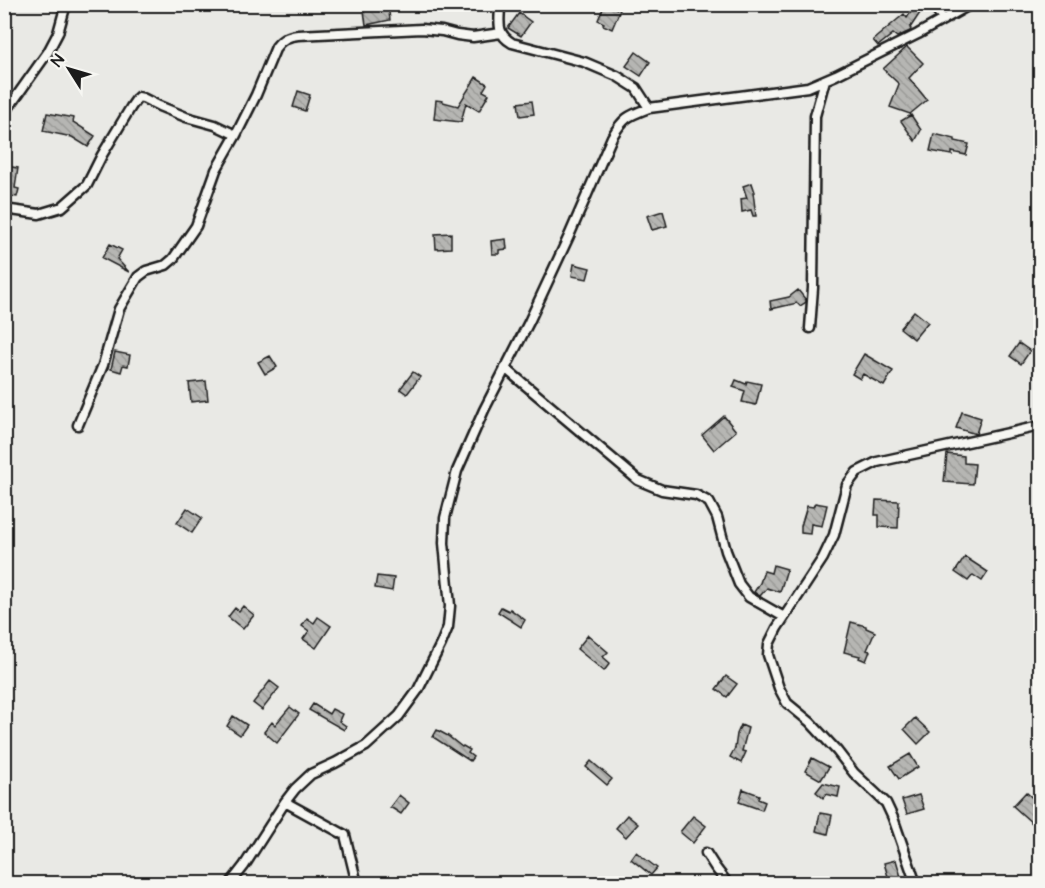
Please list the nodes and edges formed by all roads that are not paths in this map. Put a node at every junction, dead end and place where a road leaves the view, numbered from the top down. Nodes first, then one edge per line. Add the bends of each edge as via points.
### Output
1 (66, 4) edge
2 (500, 4) edge
3 (933, 4) edge
4 (971, 4) edge
5 (943, 20) junction
6 (501, 33) junction
7 (825, 80) junction
8 (649, 108) junction
9 (4, 114) edge
10 (236, 135) junction
11 (4, 209) edge
12 (810, 328) dead end
13 (506, 368) junction
14 (78, 425) dead end
15 (1041, 426) edge
16 (784, 617) junction
17 (285, 802) junction
18 (706, 853) dead end
19 (230, 884) edge
20 (357, 884) edge
21 (728, 884) edge
22 (916, 884) edge

1 - 9 street via 48,52
2 - 6 street
3 - 5 street
4 - 5 street
5 - 7 street
6 - 8 street via 512,43 584,62 618,76 636,88
6 - 10 street via 473,37 422,29 288,36 276,47
7 - 8 street via 807,87
7 - 12 street via 815,116
8 - 13 street via 628,117 612,137
10 - 11 street via 138,97 87,185 62,207 39,214
10 - 14 street via 216,170 196,226 183,246 166,265 138,277 119,309 103,365
13 - 16 street via 638,480 709,502 739,584 749,597
13 - 17 street via 457,471 445,518 450,606 441,644 399,716 366,746 311,774
15 - 16 street via 877,462 857,472 847,485 823,558
16 - 22 street via 769,644 768,655 779,688 787,704 810,722 886,803
17 - 19 street
17 - 20 street via 345,835
18 - 21 street

